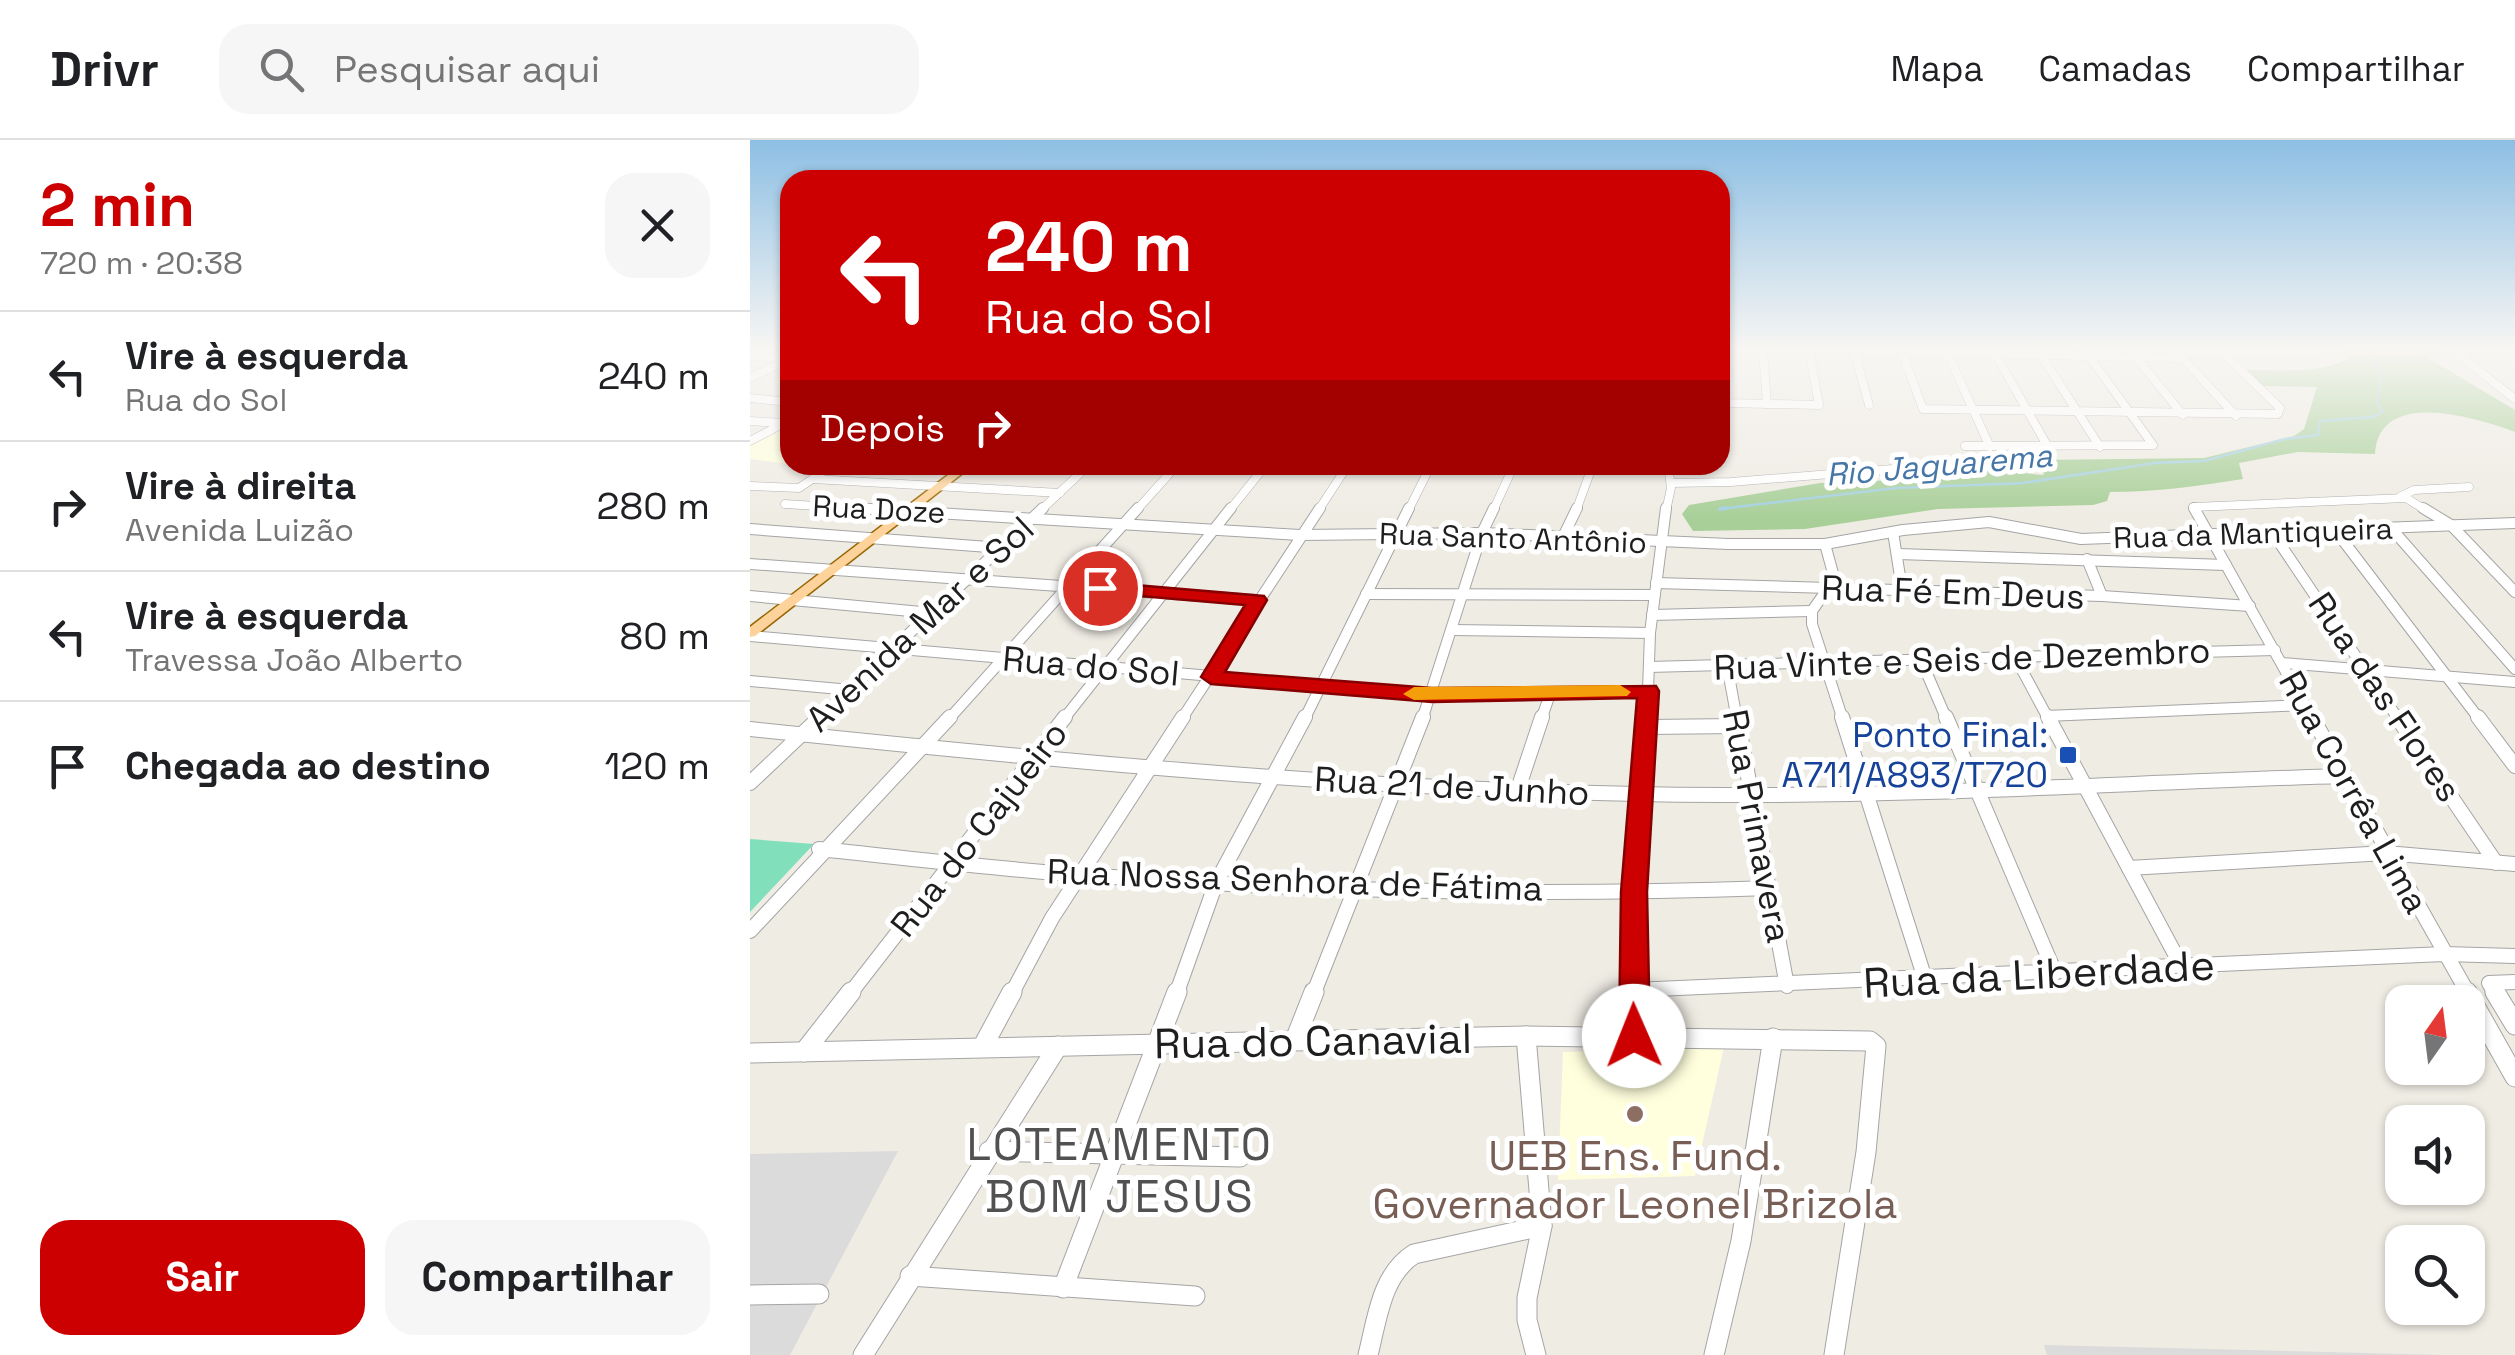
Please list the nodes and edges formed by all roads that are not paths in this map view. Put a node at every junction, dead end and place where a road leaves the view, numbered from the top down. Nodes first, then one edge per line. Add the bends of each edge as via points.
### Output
1 (1921, 407) edge
2 (1972, 407) edge
3 (2026, 407) edge
4 (2075, 407) edge
5 (2126, 407) edge
6 (2176, 407) edge
7 (2227, 407) edge
8 (2279, 407) edge
9 (1973, 410) junction
10 (2028, 411) junction
11 (2078, 412) junction
12 (2131, 414) junction
13 (2183, 415) junction
14 (2236, 416) junction
15 (750, 421) edge
16 (780, 422) edge
17 (780, 426) edge
18 (750, 441) edge
19 (1966, 446) dead end
20 (1990, 447) junction
21 (2048, 447) junction
22 (2100, 447) junction
23 (2016, 459) dead end
24 (819, 475) edge
25 (955, 475) edge
26 (1078, 475) edge
27 (1168, 475) edge
28 (1258, 475) edge
29 (1342, 475) edge
30 (1425, 475) edge
31 (1510, 475) edge
32 (1590, 475) edge
33 (1670, 475) edge
34 (813, 479) junction
35 (1671, 483) junction
36 (750, 486) edge
37 (940, 486) junction
38 (2469, 487) dead end
39 (1060, 492) junction
40 (2401, 496) junction
41 (785, 504) dead end
42 (908, 511) junction
43 (1034, 518) junction
44 (1992, 522) joint
45 (1126, 524) junction
46 (2515, 524) edge
47 (2451, 526) junction
48 (2392, 528) junction
49 (750, 529) edge
50 (1212, 530) junction
51 (2335, 530) junction
52 (1396, 532) junction
53 (1892, 532) junction
54 (2272, 532) junction
55 (1482, 533) junction
56 (1300, 535) junction
57 (2210, 535) junction
58 (1563, 538) junction
59 (872, 539) junction
60 (1660, 543) junction
61 (1825, 544) junction
62 (1002, 548) junction
63 (1898, 554) junction
64 (2087, 560) junction
65 (750, 564) edge
66 (2226, 565) junction
67 (835, 568) junction
68 (970, 578) junction
69 (1070, 586) junction
70 (1833, 588) junction
71 (1655, 589) junction
72 (1902, 590) junction
73 (1160, 592) junction
74 (2515, 592) edge
75 (1366, 594) junction
76 (1461, 594) junction
77 (750, 596) edge
78 (2102, 596) junction
79 (794, 599) junction
80 (1257, 600) junction
81 (2250, 606) junction
82 (1812, 611) junction
83 (932, 613) junction
84 (1652, 615) junction
85 (1454, 630) junction
86 (1650, 633) junction
87 (750, 634) edge
88 (894, 648) junction
89 (2275, 650) junction
90 (1002, 657) junction
91 (2015, 658) junction
92 (1921, 660) junction
93 (1827, 662) junction
94 (2282, 663) junction
95 (1726, 665) junction
96 (1107, 668) junction
97 (1650, 668) junction
98 (2515, 669) edge
99 (2368, 670) junction
100 (2447, 676) junction
101 (1211, 677) junction
102 (750, 681) edge
103 (2515, 682) edge
104 (1318, 686) junction
105 (850, 690) junction
106 (1648, 691) junction
107 (1550, 694) junction
108 (1432, 695) junction
109 (2305, 706) junction
110 (2046, 716) junction
111 (1737, 726) junction
112 (1647, 727) junction
113 (750, 729) edge
114 (802, 735) junction
115 (922, 744) junction
116 (1036, 756) junction
117 (2515, 766) edge
118 (1153, 768) junction
119 (2344, 776) junction
120 (1275, 777) junction
121 (751, 781) edge
122 (2083, 783) junction
123 (1397, 784) junction
124 (1518, 789) junction
125 (1976, 789) junction
126 (1865, 793) junction
127 (1638, 794) junction
128 (1752, 795) junction
129 (819, 853) junction
130 (2386, 854) junction
131 (955, 860) junction
132 (2496, 862) junction
133 (2515, 864) edge
134 (2129, 868) junction
135 (1080, 875) junction
136 (1216, 883) junction
137 (1353, 887) junction
138 (1770, 888) junction
139 (1634, 892) junction
140 (750, 931) edge
141 (2444, 954) junction
142 (2515, 956) edge
143 (2182, 967) junction
144 (2055, 973) junction
145 (1925, 979) junction
146 (2515, 982) edge
147 (1786, 986) junction
148 (1634, 990) junction
149 (2515, 1026) edge
150 (1526, 1036) junction
151 (1634, 1036) junction
152 (2492, 1036) junction
153 (1773, 1038) junction
154 (1295, 1040) junction
155 (1158, 1044) junction
156 (983, 1046) junction
157 (1058, 1046) junction
158 (804, 1052) junction
159 (750, 1053) edge
160 (2515, 1054) edge
161 (2515, 1077) edge
162 (989, 1150) junction
163 (1116, 1154) junction
164 (1240, 1157) dead end
165 (1542, 1226) junction
166 (910, 1276) junction
167 (1063, 1288) junction
168 (819, 1294) dead end
169 (750, 1295) edge
170 (1195, 1296) dead end
171 (863, 1355) edge
172 (1368, 1355) edge
173 (1536, 1355) edge
174 (1714, 1355) edge
175 (1834, 1355) edge

1 - 9 street
2 - 9 street
3 - 10 street
4 - 11 street
5 - 12 street
6 - 13 street
7 - 14 street
8 - 14 street via 2272,415
9 - 10 street
9 - 20 street
10 - 11 street
10 - 21 street
11 - 12 street
11 - 22 street
12 - 13 street
12 - 22 street via 2153,444
13 - 14 street
15 - 16 street
17 - 18 street
19 - 20 street
20 - 21 street
21 - 22 street
23 - 35 street
24 - 34 street
25 - 37 main road
26 - 39 street, Avenida Mar e Sol
27 - 45 street
28 - 50 street, Rua do Cajueiro
29 - 56 street
30 - 52 street
31 - 55 street
32 - 58 street
33 - 35 street
34 - 36 street via 799,488
34 - 37 street, Rua Doze
35 - 60 street
37 - 39 street, Rua Doze
37 - 42 main road
38 - 40 street
39 - 43 street, Avenida Mar e Sol
40 - 47 street
40 - 57 street, Rua Corrêa Lima via 2193,507
41 - 42 street, Rua Doze
42 - 43 street, Rua Doze
42 - 59 main road
43 - 45 street, Rua Santo Antônio
43 - 62 street, Avenida Mar e Sol
44 - 53 street, Rua Santo Antônio
44 - 57 street, Rua da Mantiqueira via 2069,538
45 - 50 street, Rua Santo Antônio
45 - 69 street
46 - 47 street, Rua da Mantiqueira
47 - 48 street, Rua da Mantiqueira
47 - 74 street
48 - 51 street, Rua da Mantiqueira
48 - 98 street
49 - 59 street
50 - 56 street, Rua Santo Antônio
50 - 73 street, Rua do Cajueiro
51 - 54 street, Rua da Mantiqueira
51 - 100 street
52 - 55 street, Rua Santo Antônio
52 - 56 street, Rua Santo Antônio
52 - 75 street
53 - 61 street, Rua Santo Antônio
53 - 63 street
54 - 57 street, Rua da Mantiqueira
54 - 99 street, Rua das Flores
55 - 58 street, Rua Santo Antônio
55 - 76 street
56 - 80 street
57 - 66 street, Rua Corrêa Lima
58 - 60 street, Rua Santo Antônio
59 - 62 street
59 - 67 main road
60 - 61 street, Rua Santo Antônio
60 - 71 street
61 - 70 street
62 - 68 street, Avenida Mar e Sol
63 - 64 street
63 - 72 street
64 - 66 street
64 - 78 street
65 - 67 street
66 - 81 street, Rua Corrêa Lima
67 - 68 street
67 - 79 main road
68 - 69 street
68 - 83 street, Avenida Mar e Sol
69 - 73 street
69 - 90 street
70 - 71 street, Rua Fé Em Deus
70 - 72 street, Rua Fé Em Deus
70 - 82 street
71 - 76 street, Rua Fé Em Deus
71 - 84 street
72 - 78 street, Rua Fé Em Deus
73 - 80 street
73 - 96 street, Rua do Cajueiro
75 - 76 street, Rua Fé Em Deus
75 - 104 street
76 - 85 street
77 - 79 street
78 - 81 street, Rua Fé Em Deus
79 - 83 street
79 - 87 main road
80 - 101 street
81 - 89 street, Rua Corrêa Lima
82 - 84 street
82 - 93 street
83 - 88 street, Avenida Mar e Sol
84 - 86 street
85 - 86 street
85 - 108 street
86 - 97 street
87 - 88 street, Rua do Sol
88 - 90 street, Rua do Sol
88 - 105 street, Avenida Mar e Sol
89 - 91 street, Rua Vinte e Seis de Dezembro
89 - 94 street, Rua Corrêa Lima
90 - 96 street, Rua do Sol
90 - 115 street
91 - 92 street, Rua Vinte e Seis de Dezembro
91 - 110 street
92 - 93 street, Rua Vinte e Seis de Dezembro
92 - 125 street
93 - 95 street, Rua Vinte e Seis de Dezembro
93 - 126 street
94 - 99 street
94 - 109 street, Rua Corrêa Lima
95 - 97 street, Rua Vinte e Seis de Dezembro
95 - 111 street, Rua Primavera
96 - 101 street, Rua do Sol
96 - 116 street, Rua do Cajueiro
97 - 106 street
99 - 100 street
99 - 132 street, Rua das Flores
100 - 103 street
100 - 117 street
101 - 104 street, Rua do Sol
101 - 118 street
102 - 105 street
104 - 108 street, Rua do Sol
104 - 120 street
105 - 114 street, Avenida Mar e Sol
106 - 107 street, Rua do Sol
106 - 112 street
107 - 108 street, Rua do Sol
107 - 124 street
108 - 123 street
109 - 110 street
109 - 119 street, Rua Corrêa Lima
110 - 122 street
111 - 112 street
111 - 128 street, Rua Primavera
112 - 127 street
113 - 114 street, Rua 21 de Junho
114 - 115 street, Rua 21 de Junho
114 - 121 street, Avenida Mar e Sol
115 - 116 street, Rua 21 de Junho
115 - 129 street
116 - 118 street, Rua 21 de Junho
116 - 131 street, Rua do Cajueiro
118 - 120 street, Rua 21 de Junho
118 - 135 street
119 - 122 street, Rua 21 de Junho
119 - 130 street, Rua Corrêa Lima
120 - 123 street, Rua 21 de Junho
120 - 136 street
122 - 125 street, Rua 21 de Junho
122 - 134 street
123 - 124 street, Rua 21 de Junho
123 - 137 street
124 - 127 street, Rua 21 de Junho
125 - 126 street, Rua 21 de Junho
125 - 144 street
126 - 128 street, Rua 21 de Junho
126 - 145 street
127 - 128 street, Rua 21 de Junho
127 - 139 street
128 - 138 street, Rua Primavera
129 - 131 street, Rua Nossa Senhora de Fátima
129 - 140 street
130 - 132 street
130 - 134 street
130 - 141 street, Rua Corrêa Lima
131 - 135 street, Rua Nossa Senhora de Fátima
131 - 158 street, Rua do Cajueiro
132 - 133 street
134 - 143 street
135 - 136 street, Rua Nossa Senhora de Fátima
135 - 156 street
136 - 137 street, Rua Nossa Senhora de Fátima
136 - 155 street
137 - 139 street, Rua Nossa Senhora de Fátima
137 - 154 street
138 - 139 street, Rua Nossa Senhora de Fátima
138 - 147 street, Rua Primavera
139 - 148 street
141 - 142 street, Rua da Liberdade
141 - 143 street, Rua da Liberdade
141 - 152 street, Rua Corrêa Lima
143 - 144 street, Rua da Liberdade
144 - 145 street, Rua da Liberdade
145 - 147 street, Rua da Liberdade
146 - 149 street via 2490,983
147 - 148 street, Rua da Liberdade
148 - 151 street
150 - 151 street, Rua do Canavial
150 - 154 street, Rua do Canavial
150 - 165 street
151 - 153 street, Rua do Canavial
152 - 160 street
152 - 161 street, Rua Corrêa Lima
153 - 174 street via 1741,1241
153 - 175 street, Rua do Canavial via 1875,1042 1866,1152
154 - 155 street, Rua do Canavial
155 - 157 street, Rua do Canavial
155 - 163 street
156 - 157 street, Rua do Canavial
156 - 158 street, Rua do Canavial
157 - 162 street
158 - 159 street, Rua do Canavial
162 - 163 street
162 - 166 street
163 - 164 street
163 - 167 street
165 - 172 street via 1401,1260
165 - 173 street via 1527,1298
166 - 167 street
166 - 171 street
167 - 170 street
168 - 169 street

